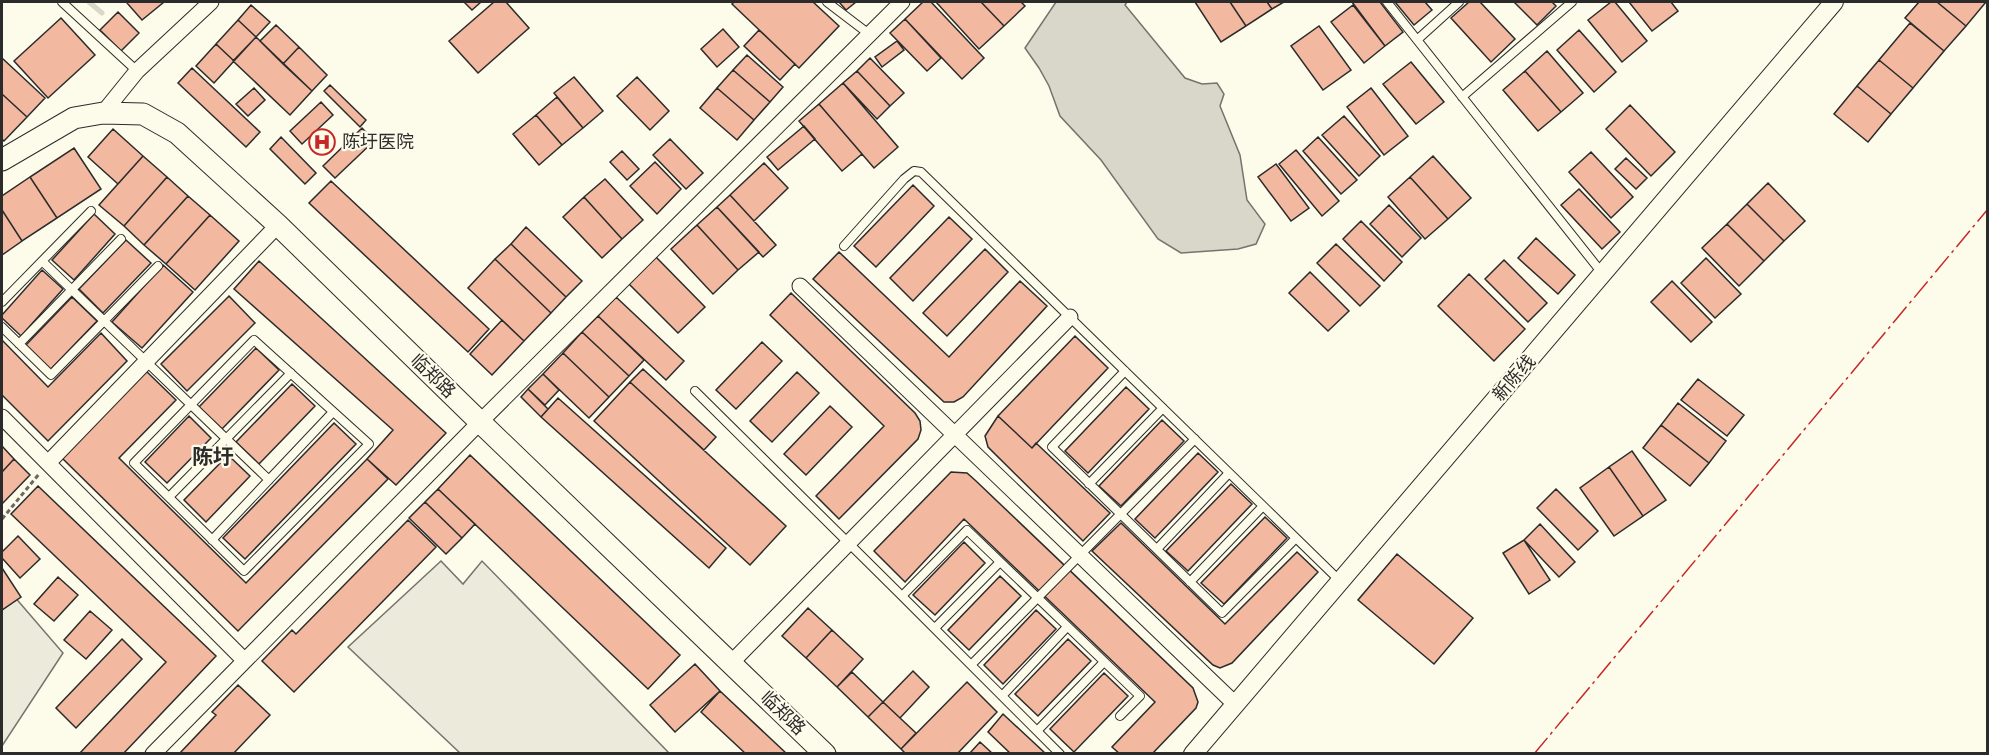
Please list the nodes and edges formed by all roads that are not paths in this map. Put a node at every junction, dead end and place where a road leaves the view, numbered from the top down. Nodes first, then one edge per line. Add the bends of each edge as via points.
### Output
1 (62, 2) edge
2 (211, 2) edge
3 (827, 2) edge
4 (902, 2) edge
5 (1387, 2) edge
6 (1459, 2) edge
7 (1572, 2) edge
8 (1834, 2) edge
9 (869, 34) junction
10 (1417, 40) junction
11 (137, 71) junction
12 (1462, 96) junction
13 (104, 113) junction
14 (2, 160) edge
15 (91, 211) dead end
16 (278, 225) junction
17 (121, 239) dead end
18 (844, 246) dead end
19 (42, 261) junction
20 (158, 266) dead end
21 (1602, 274) junction
22 (800, 286) dead end
23 (72, 290) junction
24 (2, 302) edge
25 (1070, 317) junction
26 (104, 321) junction
27 (2, 327) edge
28 (19, 344) junction
29 (146, 362) junction
30 (1125, 371) junction
31 (291, 373) junction
32 (695, 391) dead end
33 (191, 404) junction
34 (1163, 408) junction
35 (333, 412) junction
36 (2, 417) edge
37 (480, 422) junction
38 (954, 435) junction
39 (226, 439) junction
40 (1195, 439) junction
41 (48, 463) junction
42 (1229, 472) junction
43 (269, 480) junction
44 (1089, 484) junction
45 (169, 498) junction
46 (1263, 506) junction
47 (1120, 514) junction
48 (1296, 538) junction
49 (212, 540) junction
50 (849, 543) junction
51 (1157, 549) junction
52 (1079, 555) junction
53 (1000, 561) junction
54 (1340, 581) junction
55 (1190, 582) junction
56 (902, 596) junction
57 (1037, 597) junction
58 (1067, 627) junction
59 (935, 628) junction
60 (244, 660) junction
61 (1104, 662) junction
62 (731, 663) junction
63 (971, 665) junction
64 (1002, 696) junction
65 (1235, 704) junction
66 (1120, 716) dead end
67 (1037, 731) junction
68 (153, 753) edge
69 (825, 753) edge
70 (1060, 753) edge
71 (1193, 753) edge

1 - 11 lane
2 - 11 street
3 - 9 lane
4 - 9 street
5 - 10 lane
6 - 10 lane
7 - 12 lane
8 - 21 street, 新陈线
9 - 37 street
10 - 12 lane
11 - 13 street
12 - 21 lane
13 - 14 main road, 临郑路 via 74,118
13 - 16 main road, 临郑路 via 143,114 177,133
15 - 19 lane
16 - 29 street
16 - 37 main road, 临郑路
17 - 23 lane
18 - 25 lane via 904,179 914,171 921,172
19 - 23 lane
19 - 24 lane
20 - 26 lane
21 - 54 street, 新陈线
22 - 38 street
23 - 26 lane
23 - 28 lane
25 - 30 lane
25 - 38 street
26 - 28 lane via 51,375
26 - 29 lane
27 - 28 lane
29 - 33 lane
29 - 41 street
30 - 34 lane
30 - 44 lane via 1052,447
31 - 33 lane via 255,340
31 - 35 lane
31 - 39 lane
32 - 50 lane
33 - 39 lane
33 - 45 lane via 134,463
34 - 40 lane
34 - 44 lane
35 - 43 lane
35 - 49 lane via 369,444 244,571
36 - 41 street
37 - 60 street
37 - 62 main road, 临郑路
38 - 50 street
38 - 52 street
39 - 43 lane
39 - 45 lane
40 - 42 lane
40 - 47 lane
41 - 60 street
42 - 46 lane
42 - 51 lane
43 - 49 lane
44 - 47 lane
45 - 49 lane
46 - 48 lane
46 - 55 lane
47 - 51 lane
47 - 52 lane
48 - 54 lane
48 - 55 lane via 1222,613
50 - 56 lane
50 - 62 street
51 - 55 lane
52 - 57 lane
52 - 65 street
53 - 56 lane via 967,530
53 - 57 lane
53 - 59 lane
54 - 65 street, 新陈线
56 - 59 lane
57 - 58 lane
57 - 63 lane
58 - 61 lane
58 - 64 lane
59 - 63 lane
60 - 68 street
61 - 66 lane via 1140,696
61 - 67 lane
62 - 69 main road, 临郑路
63 - 64 lane
64 - 67 lane
65 - 71 street, 新陈线
67 - 70 lane

